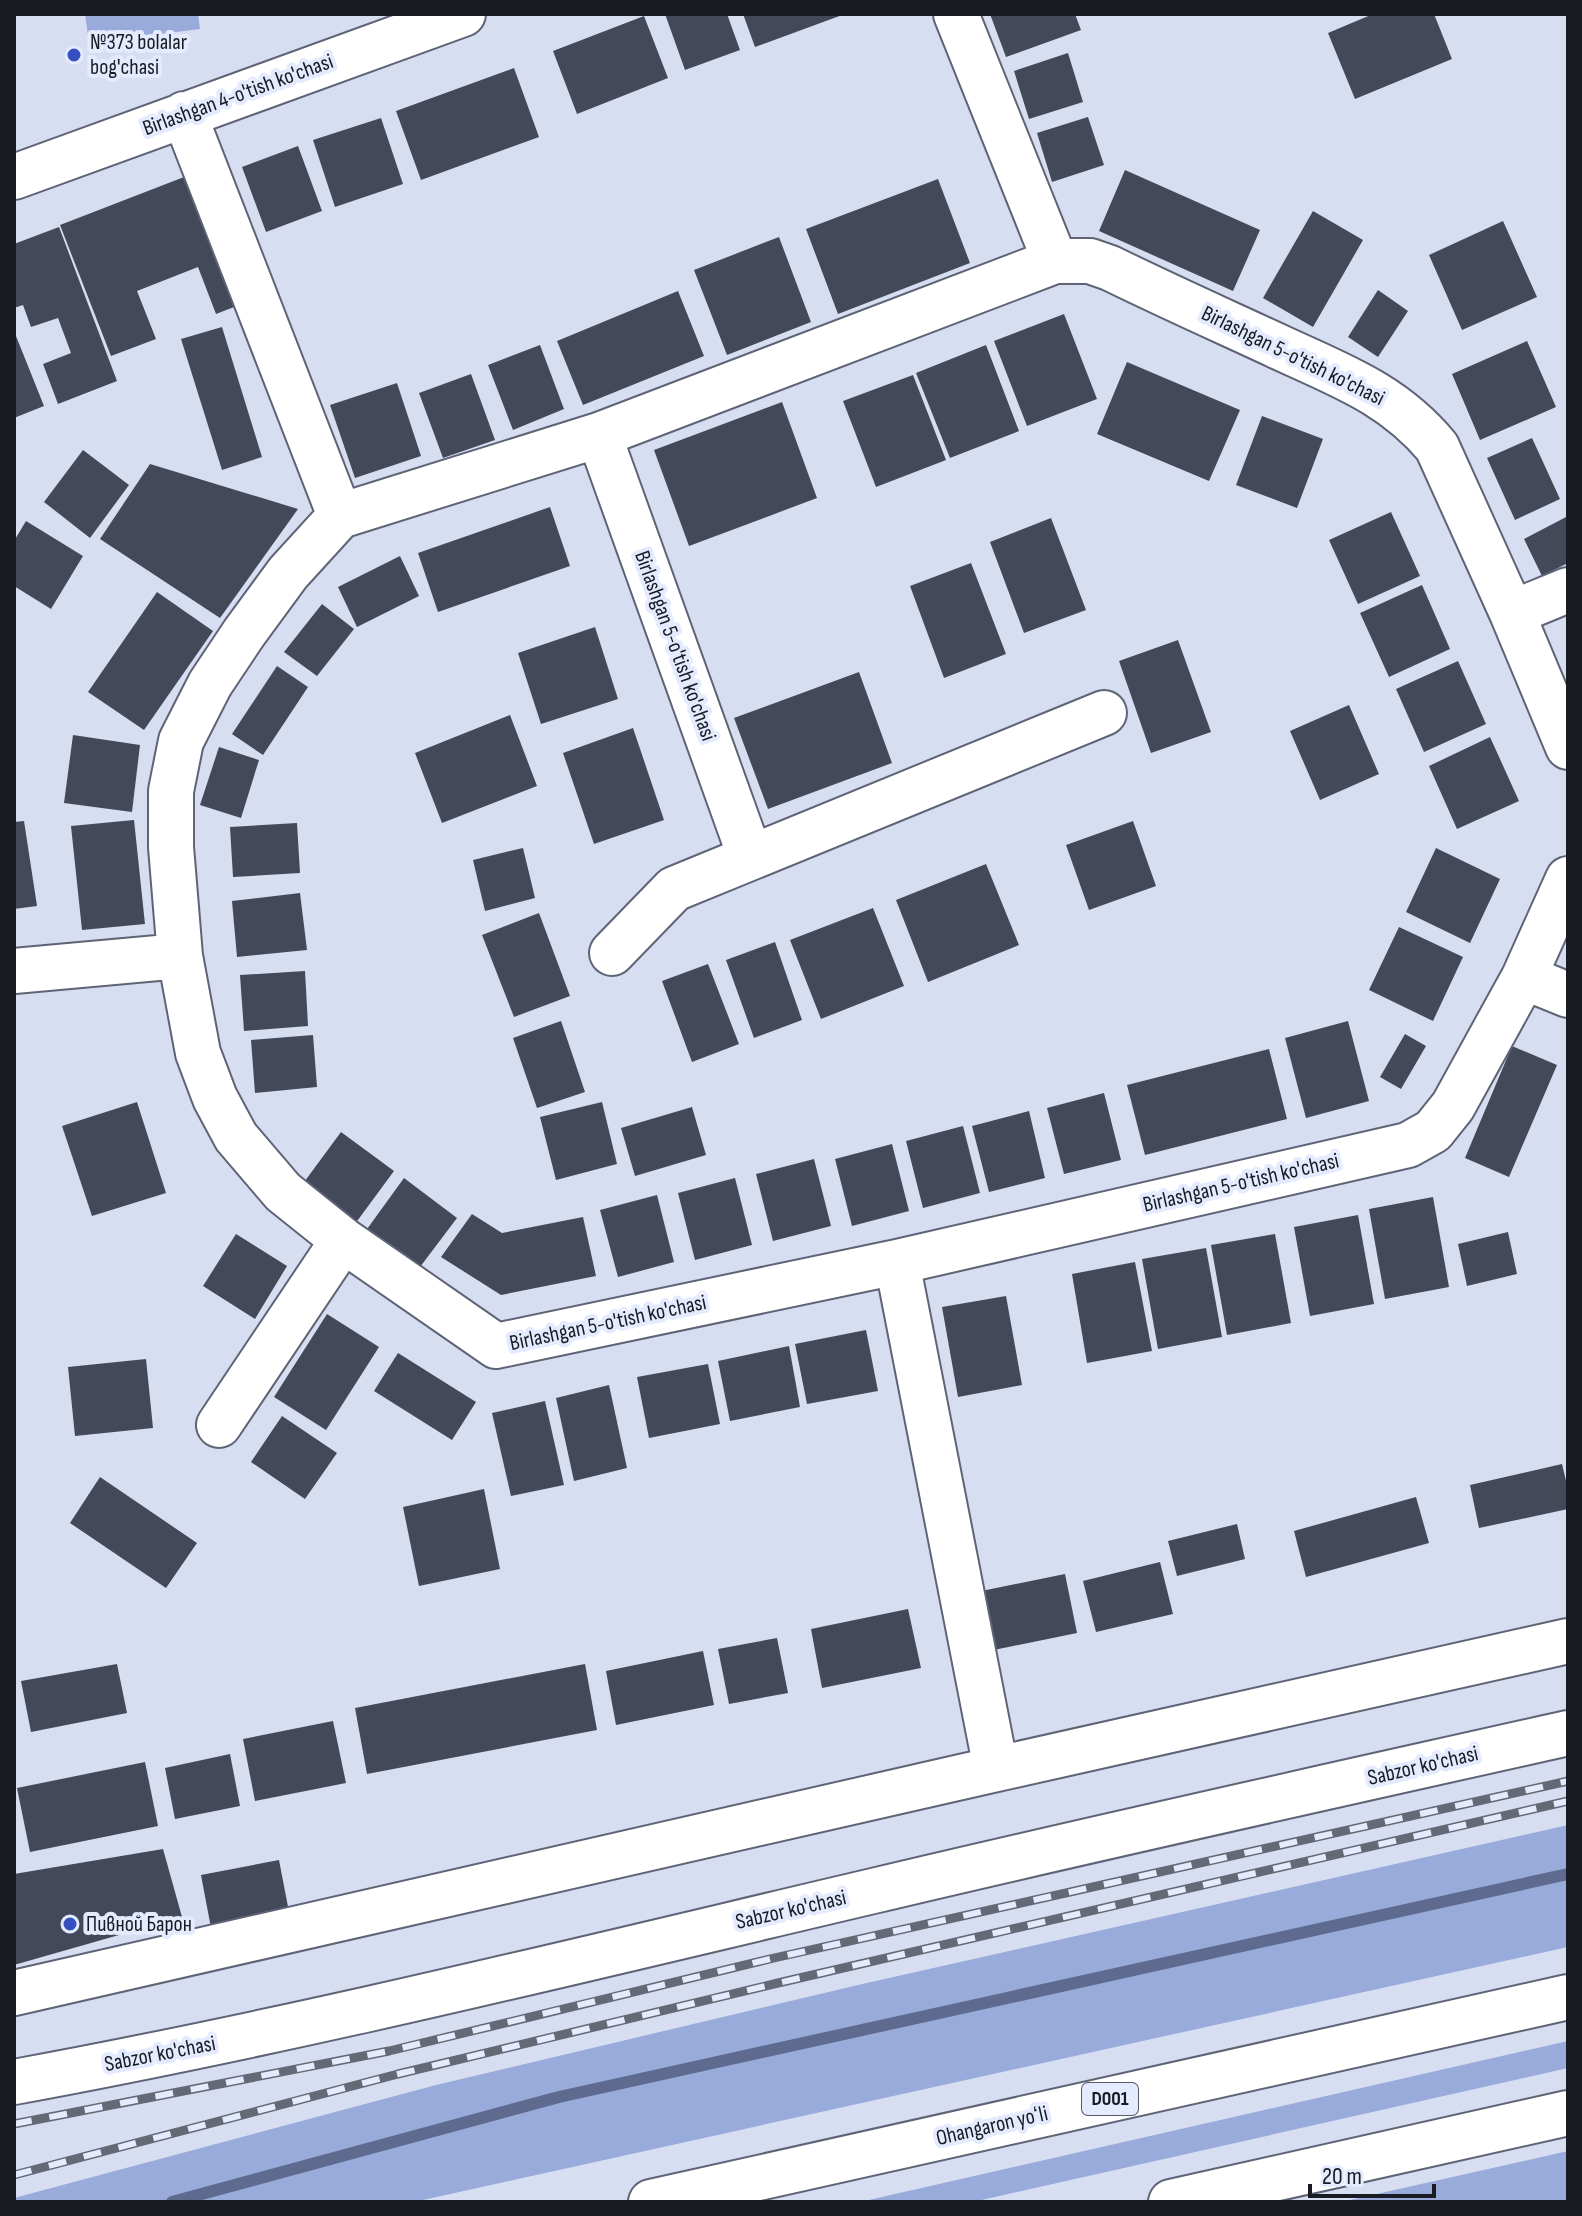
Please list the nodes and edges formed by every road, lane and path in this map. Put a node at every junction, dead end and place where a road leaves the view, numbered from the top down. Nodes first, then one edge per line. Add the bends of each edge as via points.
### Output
1 (463, 14) edge
2 (956, 14) edge
3 (184, 114) junction
4 (14, 177) edge
5 (1055, 261) junction
6 (599, 435) junction
7 (340, 516) junction
8 (1568, 590) edge
9 (1512, 613) junction
10 (1104, 713) dead end
11 (1568, 747) edge
12 (750, 856) junction
13 (1568, 879) edge
14 (612, 953) dead end
15 (180, 956) junction
16 (14, 971) edge
17 (1524, 977) junction
18 (1568, 995) edge
19 (343, 1240) junction
20 (897, 1262) junction
21 (219, 1425) dead end
22 (1568, 1641) edge
23 (1568, 1733) edge
24 (996, 1769) junction
25 (14, 1993) edge
26 (1568, 1997) edge
27 (14, 2082) edge
28 (1568, 2113) edge
29 (651, 2202) edge
30 (1171, 2202) edge

1 - 3 main road, Birlashgan 4-o'tish ko'chasi
2 - 5 main road
3 - 4 main road, Birlashgan 4-o'tish ko'chasi
3 - 7 main road
5 - 6 main road, Birlashgan 5-o'tish ko'chasi
5 - 9 main road, Birlashgan 5-o'tish ko'chasi via 1090,261 1110,268 1361,385 1403,412 1437,447
6 - 7 main road, Birlashgan 5-o'tish ko'chasi
6 - 12 main road, Birlashgan 5-o'tish ko'chasi
7 - 15 main road, Birlashgan 5-o'tish ko'chasi via 288,573 244,633 181,741 171,805
8 - 9 main road
9 - 11 main road, Birlashgan 5-o'tish ko'chasi
10 - 12 main road
12 - 14 main road via 674,889
13 - 17 main road, Birlashgan 5-o'tish ko'chasi
15 - 16 main road
15 - 19 main road, Birlashgan 5-o'tish ko'chasi via 198,1053 236,1137 283,1192
17 - 18 main road
17 - 20 main road, Birlashgan 5-o'tish ko'chasi via 1453,1106 1433,1131 1408,1145
19 - 20 main road, Birlashgan 5-o'tish ko'chasi via 496,1346
19 - 21 main road
20 - 24 main road
22 - 24 main road
23 - 27 main road, Sabzor ko'chasi via 380,2008
24 - 25 main road
26 - 29 main road, Ohangaron yoʻli / D001
28 - 30 main road

